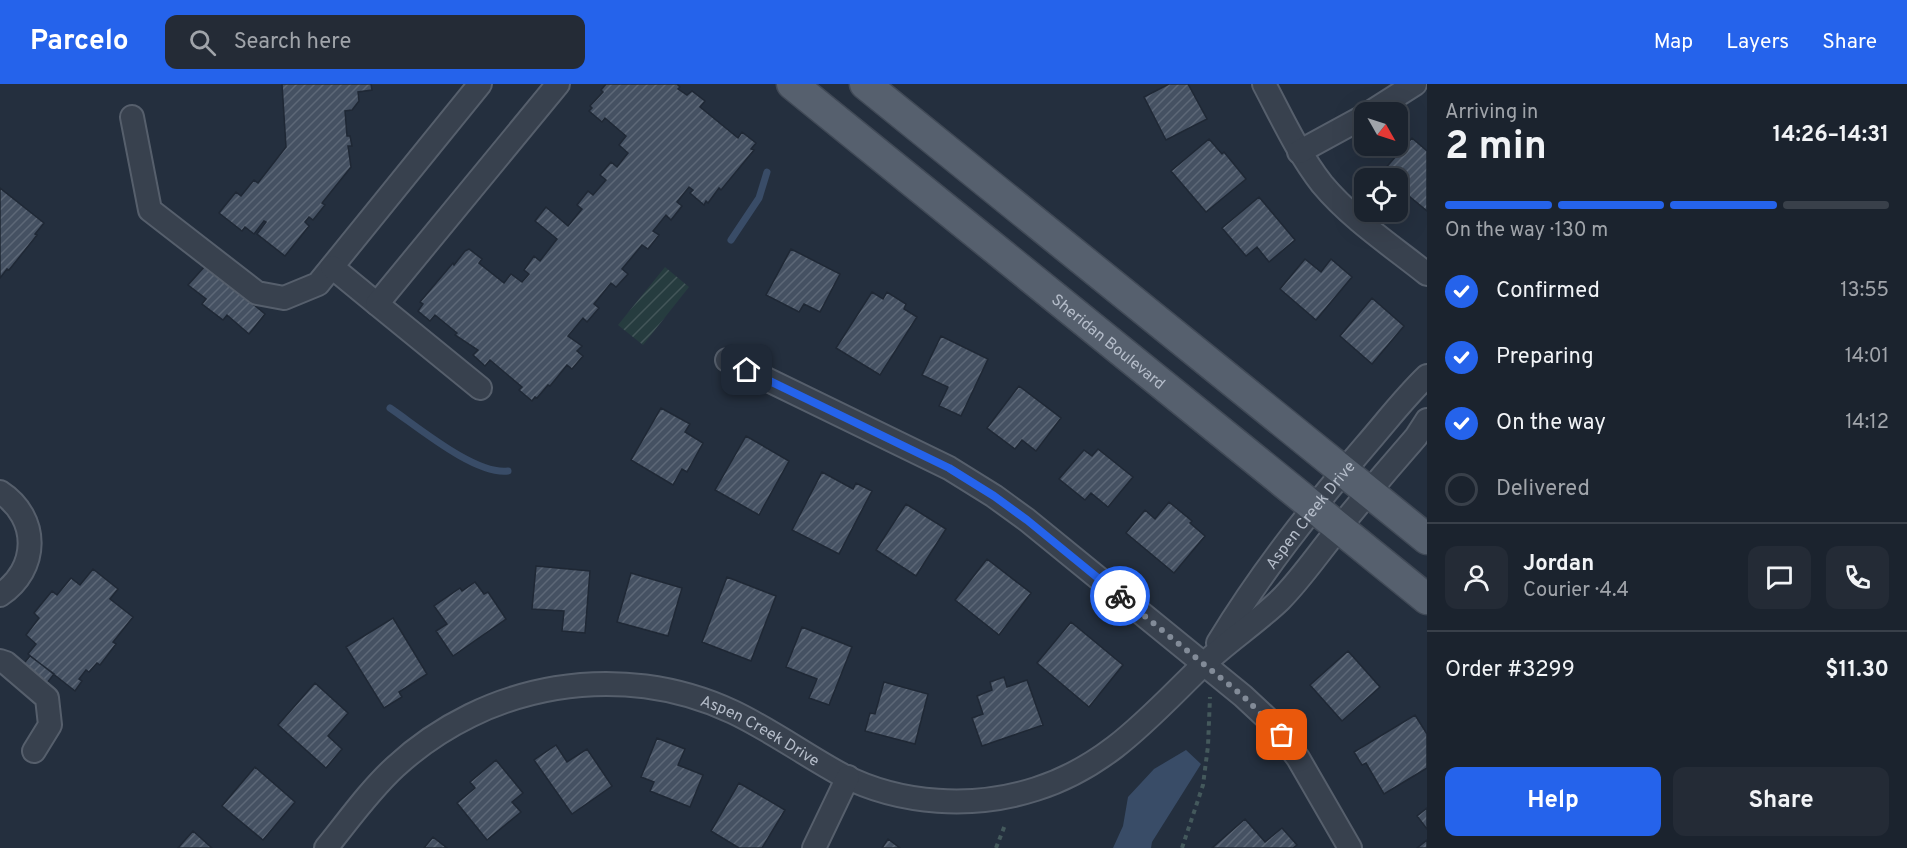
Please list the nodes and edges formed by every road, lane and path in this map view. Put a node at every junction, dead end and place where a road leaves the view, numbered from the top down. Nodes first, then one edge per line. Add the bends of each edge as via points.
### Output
1 (480, 84) edge
2 (558, 84) edge
3 (792, 84) edge
4 (865, 84) edge
5 (1264, 84) edge
6 (1416, 84) edge
7 (1387, 102) edge
8 (132, 117) dead end
9 (1354, 122) edge
10 (1299, 152) junction
11 (332, 267) junction
12 (1427, 274) edge
13 (376, 304) junction
14 (727, 360) dead end
15 (1427, 376) edge
16 (480, 388) dead end
17 (1427, 420) edge
18 (1343, 471) junction
19 (0, 492) edge
20 (1368, 492) junction
21 (1315, 507) junction
22 (1340, 527) junction
23 (1427, 540) edge
24 (0, 595) edge
25 (1427, 599) edge
26 (0, 661) edge
27 (1204, 664) junction
28 (1222, 679) junction
29 (34, 752) dead end
30 (848, 777) junction
31 (1005, 825) dead end
32 (326, 848) edge
33 (814, 848) edge
34 (996, 848) edge
35 (1182, 848) edge
36 (1350, 848) edge

1 - 11 street
2 - 13 street
3 - 21 main road, Sheridan Boulevard
4 - 18 main road
5 - 10 street
6 - 7 street
8 - 11 street via 150,210 257,293 284,298 318,284
9 - 10 street
10 - 12 street via 1323,185 1349,211
11 - 13 street
13 - 16 street
14 - 27 street via 949,468 994,496
15 - 18 street, Aspen Creek Drive
17 - 20 street, Aspen Creek Drive
18 - 20 main road
18 - 21 street, Aspen Creek Drive
19 - 24 street via 23,514 30,553 23,572
20 - 22 street, Aspen Creek Drive
20 - 23 main road
21 - 22 main road, Sheridan Boulevard
21 - 27 street, Aspen Creek Drive via 1250,591
22 - 25 main road, Sheridan Boulevard
22 - 27 street, Aspen Creek Drive via 1280,599
26 - 29 street via 47,698 50,724
27 - 28 street
27 - 30 street, Aspen Creek Drive via 1145,724 1101,759 1035,790 981,800 936,801 898,795
28 - 35 path via 1210,695 1203,785
28 - 36 street via 1282,735
30 - 32 street, Aspen Creek Drive via 733,712 699,698 629,684 562,686 521,694 478,710 430,738 394,767
30 - 33 street
31 - 34 path

